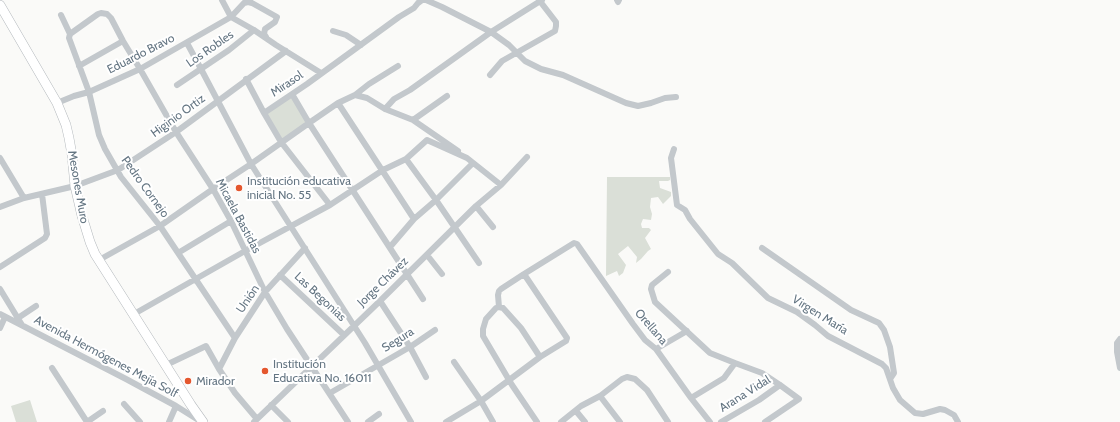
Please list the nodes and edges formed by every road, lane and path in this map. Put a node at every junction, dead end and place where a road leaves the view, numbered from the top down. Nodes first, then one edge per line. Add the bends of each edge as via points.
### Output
1 (222, 0) edge
2 (426, 0) edge
3 (541, 0) edge
4 (0, 5) edge
5 (61, 15) dead end
6 (231, 17) junction
7 (254, 30) junction
8 (333, 31) dead end
9 (491, 32) junction
10 (70, 34) junction
11 (266, 37) junction
12 (123, 41) junction
13 (187, 43) junction
14 (361, 45) junction
15 (286, 51) junction
16 (517, 53) junction
17 (79, 66) junction
18 (398, 66) dead end
19 (140, 69) junction
20 (201, 69) junction
21 (321, 73) junction
22 (490, 75) dead end
23 (246, 79) junction
24 (177, 85) dead end
25 (89, 92) junction
26 (292, 94) junction
27 (355, 95) junction
28 (447, 96) dead end
29 (676, 97) dead end
30 (218, 100) junction
31 (57, 103) junction
32 (338, 103) junction
33 (385, 109) junction
34 (264, 113) junction
35 (413, 120) junction
36 (309, 123) junction
37 (176, 132) junction
38 (281, 142) junction
39 (674, 149) dead end
40 (527, 157) dead end
41 (0, 158) edge
42 (467, 158) junction
43 (406, 159) junction
44 (473, 163) junction
45 (251, 164) junction
46 (3, 169) edge
47 (118, 170) junction
48 (383, 170) junction
49 (501, 185) junction
50 (76, 186) junction
51 (213, 189) junction
52 (354, 190) junction
53 (42, 194) junction
54 (24, 198) junction
55 (436, 200) junction
56 (330, 205) junction
57 (476, 206) junction
58 (0, 207) edge
59 (414, 219) junction
60 (231, 221) junction
61 (160, 226) junction
62 (291, 226) junction
63 (493, 227) dead end
64 (455, 228) junction
65 (390, 247) junction
66 (305, 248) junction
67 (762, 248) dead end
68 (245, 251) junction
69 (178, 253) junction
70 (427, 255) junction
71 (99, 260) junction
72 (479, 263) dead end
73 (0, 267) edge
74 (668, 272) dead end
75 (407, 274) junction
76 (442, 274) dead end
77 (524, 274) junction
78 (280, 275) junction
79 (195, 280) junction
80 (0, 290) edge
81 (264, 292) junction
82 (423, 299) dead end
83 (380, 301) junction
84 (36, 306) dead end
85 (499, 307) junction
86 (134, 314) junction
87 (3, 315) edge
88 (18, 318) junction
89 (23, 326) junction
90 (354, 326) junction
91 (0, 328) edge
92 (435, 330) dead end
93 (687, 331) junction
94 (344, 335) junction
95 (235, 338) junction
96 (1120, 339) edge
97 (410, 347) junction
98 (656, 349) junction
99 (540, 357) junction
100 (454, 362) dead end
101 (735, 363) junction
102 (166, 365) junction
103 (312, 366) junction
104 (378, 366) junction
105 (52, 368) dead end
106 (1120, 368) edge
107 (219, 369) junction
108 (426, 377) dead end
109 (510, 379) junction
110 (890, 379) junction
111 (780, 385) junction
112 (330, 393) junction
113 (600, 396) junction
114 (692, 398) junction
115 (481, 401) junction
116 (124, 404) dead end
117 (271, 405) junction
118 (176, 406) junction
119 (103, 411) dead end
120 (576, 411) junction
121 (379, 414) dead end
122 (255, 421) edge
123 (87, 422) edge
124 (140, 422) edge
125 (169, 422) edge
126 (202, 422) edge
127 (288, 422) edge
128 (348, 422) edge
129 (368, 422) edge
130 (411, 422) edge
131 (446, 422) edge
132 (493, 422) edge
133 (537, 422) edge
134 (561, 422) edge
135 (585, 422) edge
136 (620, 422) edge
137 (668, 422) edge
138 (710, 422) edge
139 (721, 422) edge
140 (765, 422) edge
141 (958, 422) edge

1 - 6 street
2 - 9 street
2 - 14 street, Mirasol via 418,3
3 - 9 street
3 - 16 street via 556,22 555,31
4 - 31 highway, Mesones Muro
5 - 10 street, Pedro Cornejo
6 - 7 street
6 - 11 street, Eduardo Bravo via 248,2 274,16 277,18 275,22 264,31
6 - 13 street, Eduardo Bravo
7 - 11 street
7 - 20 street, Los Robles
8 - 14 street
9 - 16 street
9 - 33 street via 394,99
10 - 12 street, Micaela Bastidas via 101,13 111,18
10 - 17 street, Pedro Cornejo via 69,38
11 - 15 street
12 - 17 street
12 - 19 street, Micaela Bastidas
13 - 19 street, Eduardo Bravo
13 - 20 street
14 - 21 street, Mirasol
15 - 21 street
15 - 23 street, Higinio Ortiz
16 - 22 street via 502,61
16 - 29 street via 525,61 541,69 563,75 626,103 638,106
17 - 25 street, Pedro Cornejo
18 - 27 street
19 - 25 street, Eduardo Bravo
19 - 37 street, Micaela Bastidas
20 - 24 street, Los Robles
20 - 30 street
21 - 26 street, Mirasol
23 - 30 street, Higinio Ortiz
23 - 34 street
25 - 31 street, Eduardo Bravo
25 - 47 street, Pedro Cornejo via 99,136
26 - 34 street, Mirasol
26 - 36 street
27 - 32 street
27 - 33 street via 367,98
28 - 35 street
30 - 37 street, Higinio Ortiz
30 - 45 street
31 - 50 highway, Mesones Muro via 69,138
32 - 36 street
32 - 48 street
33 - 35 street
34 - 38 street
35 - 42 street
36 - 38 street
36 - 52 street
37 - 47 street, Higinio Ortiz
37 - 51 street, Micaela Bastidas
38 - 45 street
38 - 56 street
39 - 110 street, Virgen María via 671,158 677,204 685,210 718,254 732,263 768,298 797,312 828,336 882,364
40 - 49 street, Jorge Chávez
41 - 46 street
42 - 43 street via 427,140
42 - 44 street
43 - 48 street
43 - 55 street
44 - 49 street
44 - 55 street
45 - 51 street
45 - 62 street
46 - 54 street
47 - 50 street, Higinio Ortiz
47 - 61 street, Pedro Cornejo
48 - 52 street
48 - 59 street
49 - 57 street, Jorge Chávez
50 - 53 street, Higinio Ortiz
50 - 71 highway, Mesones Muro via 86,230
51 - 60 street, Micaela Bastidas
51 - 61 street
52 - 56 street
52 - 65 street
53 - 54 street, Higinio Ortiz
53 - 73 street via 47,234 45,238
54 - 58 street, Higinio Ortiz
55 - 59 street
55 - 64 street
56 - 62 street
57 - 63 street
57 - 64 street, Jorge Chávez
59 - 65 street
60 - 68 street, Micaela Bastidas
60 - 69 street
61 - 69 street, Pedro Cornejo
61 - 71 street
62 - 66 street
62 - 68 street
64 - 70 street, Jorge Chávez
64 - 72 street
65 - 75 street
66 - 78 street, Unión
66 - 90 street
67 - 110 street via 851,310 879,322 890,347 894,373
68 - 79 street
68 - 81 street, Micaela Bastidas
69 - 79 street, Pedro Cornejo
70 - 75 street, Jorge Chávez
70 - 76 street
71 - 86 highway, Mesones Muro
74 - 93 street via 652,285 652,294 655,302
75 - 82 street
75 - 83 street, Jorge Chávez
77 - 85 street via 499,291
77 - 98 street, Orellana via 574,243 577,244 644,340
77 - 99 street via 567,338
78 - 81 street, Unión
78 - 94 street, Las Begonias
79 - 86 street
79 - 95 street, Pedro Cornejo
80 - 88 street
81 - 95 street, Unión
81 - 103 street, Micaela Bastidas
83 - 90 street, Jorge Chávez
83 - 97 street
84 - 88 street
85 - 99 street via 503,308 521,328
85 - 109 street via 486,320 484,336
86 - 102 highway, Mesones Muro
87 - 89 street, Avenida Hermógenes Mejía Solf
87 - 91 street
88 - 89 street
89 - 118 street, Avenida Hermógenes Mejía Solf
90 - 94 street, Jorge Chávez
90 - 104 street
92 - 97 street, Segura
93 - 98 street
93 - 101 street via 710,353
94 - 103 street, Jorge Chávez
95 - 107 street, Unión
96 - 106 street via 1117,343 1117,352
97 - 104 street, Segura
97 - 108 street
98 - 114 street, Orellana
99 - 109 street
100 - 115 street
101 - 111 street
101 - 114 street via 724,378
102 - 107 street via 206,346
102 - 126 highway, Mesones Muro
103 - 112 street, Micaela Bastidas
103 - 117 street, Jorge Chávez
104 - 112 street, Segura
104 - 130 street
105 - 123 street
107 - 122 street
109 - 115 street
109 - 133 street
110 - 141 street, Virgen María via 900,400 915,413 945,410 954,415
111 - 139 street, Arana Vidal
111 - 140 street via 799,400
112 - 128 street, Micaela Bastidas
113 - 120 street
113 - 136 street
113 - 137 street via 622,379 635,379 647,390
114 - 138 street, Orellana
115 - 131 street
115 - 132 street
116 - 124 street
117 - 122 street, Jorge Chávez
117 - 127 street
118 - 125 street
118 - 126 street, Avenida Hermógenes Mejía Solf
119 - 123 street
120 - 134 street
120 - 135 street
121 - 129 street

